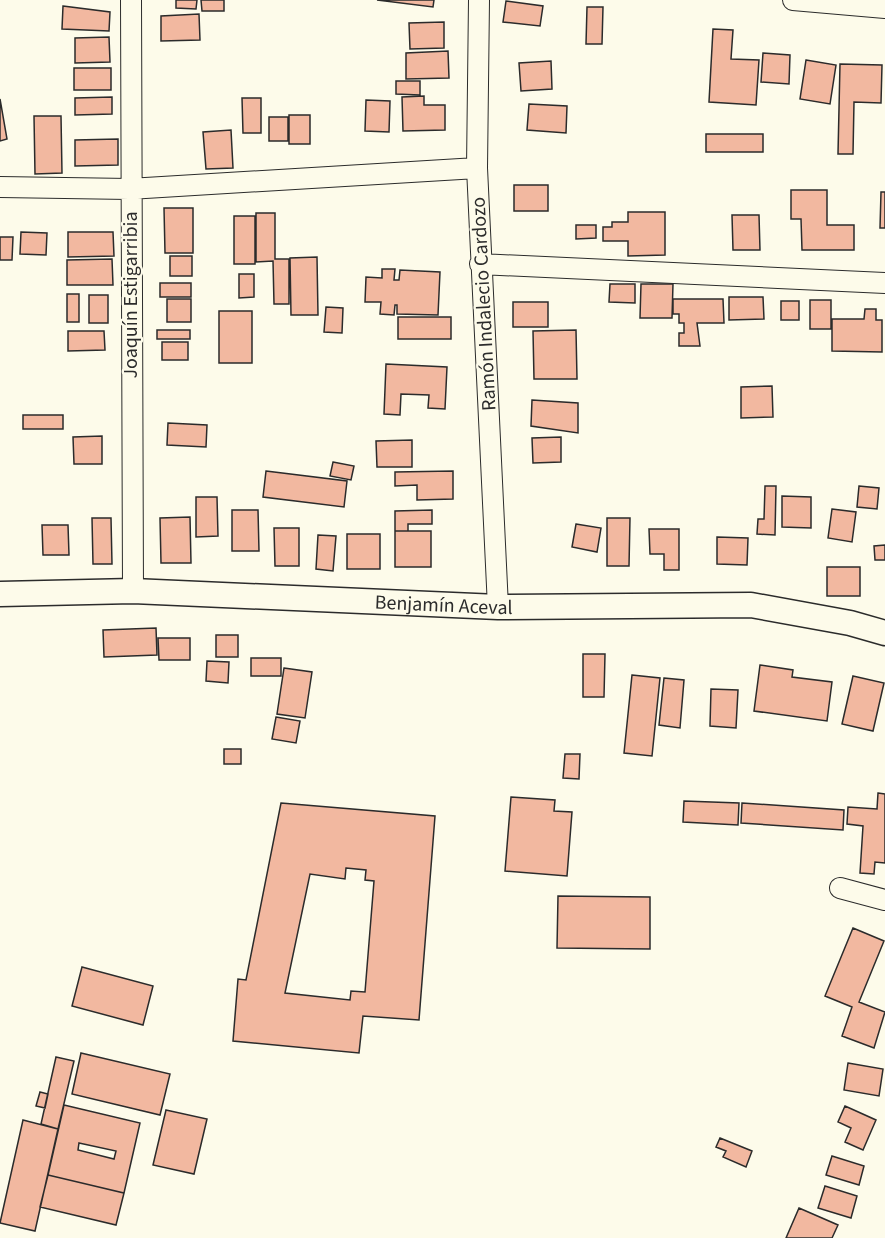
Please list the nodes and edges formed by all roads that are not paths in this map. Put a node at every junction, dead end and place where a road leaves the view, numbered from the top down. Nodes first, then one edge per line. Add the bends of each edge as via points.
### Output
1 (131, 0) edge
2 (479, 0) edge
3 (793, 0) edge
4 (885, 8) edge
5 (477, 168) junction
6 (0, 187) edge
7 (129, 189) junction
8 (480, 264) junction
9 (885, 283) edge
10 (133, 591) junction
11 (0, 594) edge
12 (498, 607) junction
13 (885, 633) edge
14 (840, 888) dead end
15 (885, 900) edge

1 - 7 street, Joaquín Estigarribia
2 - 5 street, Ramón Indalecio Cardozo
3 - 4 street
5 - 7 street
5 - 8 street, Ramón Indalecio Cardozo
6 - 7 street
7 - 10 street, Joaquín Estigarribia
8 - 9 street
8 - 12 street, Ramón Indalecio Cardozo
10 - 11 street, Benjamín Aceval
10 - 12 street, Benjamín Aceval
12 - 13 street, Benjamín Aceval via 751,605
14 - 15 street

